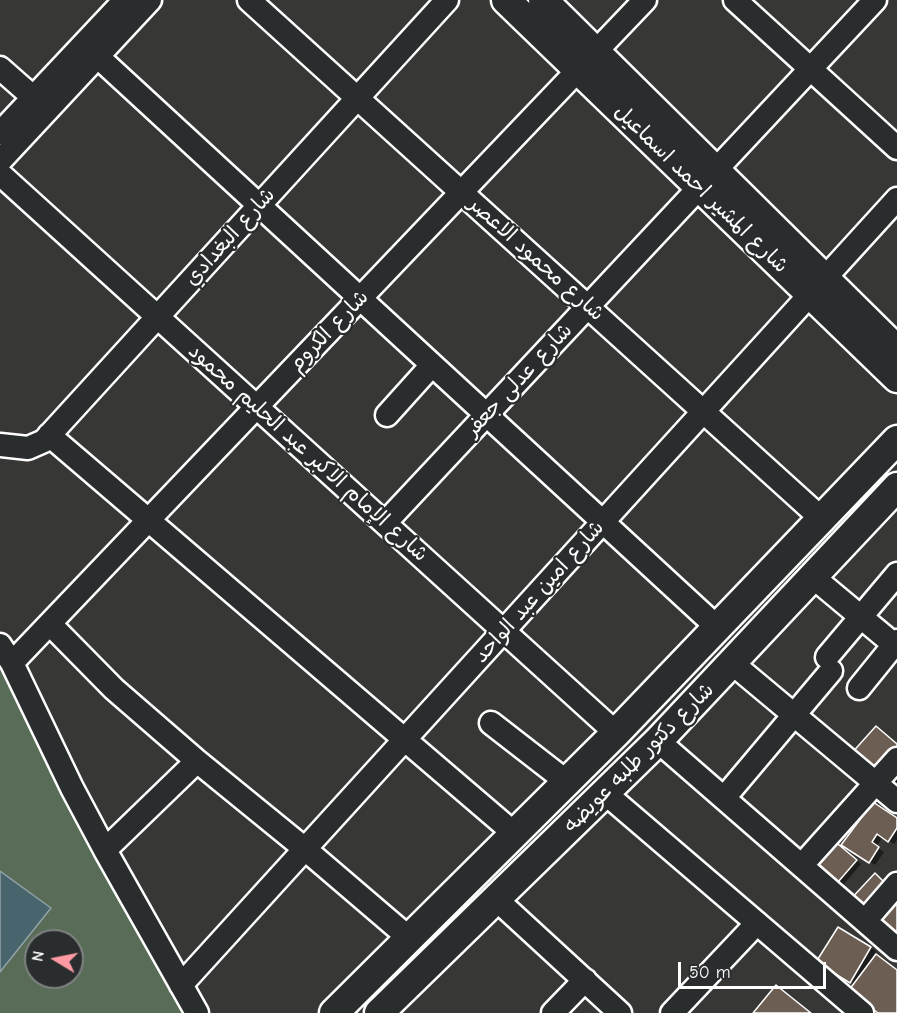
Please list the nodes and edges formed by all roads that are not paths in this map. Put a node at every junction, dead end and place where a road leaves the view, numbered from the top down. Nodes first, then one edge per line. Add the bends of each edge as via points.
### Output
1 (125, 0) edge
2 (150, 0) edge
3 (249, 0) edge
4 (447, 0) edge
5 (506, 0) edge
6 (543, 0) edge
7 (645, 0) edge
8 (735, 0) edge
9 (875, 0) edge
10 (90, 50) junction
11 (587, 61) junction
12 (0, 68) edge
13 (811, 69) junction
14 (34, 98) junction
15 (358, 98) junction
16 (0, 133) edge
17 (897, 148) edge
18 (0, 161) edge
19 (0, 174) edge
20 (708, 179) junction
21 (462, 192) junction
22 (897, 199) edge
23 (259, 206) junction
24 (818, 287) junction
25 (360, 298) junction
26 (588, 307) junction
27 (158, 317) junction
28 (897, 350) edge
29 (432, 364) junction
30 (897, 378) edge
31 (257, 407) junction
32 (704, 412) junction
33 (387, 415) dead end
34 (486, 415) junction
35 (49, 435) junction
36 (0, 436) edge
37 (897, 440) edge
38 (10, 446) edge
39 (895, 494) edge
40 (822, 519) junction
41 (149, 520) junction
42 (603, 522) junction
43 (385, 523) junction
44 (897, 574) edge
45 (813, 577) junction
46 (861, 617) junction
47 (50, 624) junction
48 (718, 628) junction
49 (504, 631) junction
50 (896, 644) edge
51 (6, 654) edge
52 (732, 663) junction
53 (671, 677) junction
54 (859, 687) dead end
55 (696, 701) junction
56 (795, 715) junction
57 (491, 723) dead end
58 (616, 733) junction
59 (404, 740) junction
60 (658, 741) junction
61 (897, 759) edge
62 (197, 762) junction
63 (567, 782) junction
64 (876, 783) junction
65 (605, 793) junction
66 (724, 798) junction
67 (897, 801) edge
68 (514, 834) junction
69 (305, 849) junction
70 (105, 850) junction
71 (802, 865) junction
72 (897, 884) edge
73 (496, 899) junction
74 (865, 921) junction
75 (757, 923) junction
76 (410, 938) junction
77 (897, 949) edge
78 (585, 980) junction
79 (181, 985) junction
80 (196, 1013) edge
81 (334, 1013) edge
82 (380, 1013) edge
83 (553, 1013) edge
84 (620, 1013) edge
85 (672, 1013) edge
86 (861, 1013) edge

1 - 10 street
2 - 10 street
3 - 15 street, شارع محمود الاعصر
4 - 15 street, شارع البغدادي
5 - 11 street, شارع المشير احمد اسماعيل
6 - 11 street, شارع المشير احمد اسماعيل
7 - 11 street, شارع الكروم
8 - 13 street
9 - 13 street, شارع عدلى جعفر
10 - 14 street
10 - 18 street
10 - 23 street
11 - 20 street, شارع المشير احمد اسماعيل
11 - 21 street, شارع الكروم
12 - 14 street
13 - 17 street
13 - 20 street, شارع عدلى جعفر
14 - 16 street
15 - 21 street, شارع محمود الاعصر
15 - 23 street, شارع البغدادي
19 - 27 street, شارع الإمام الاكبر عبد الحليم محمود
20 - 24 street, شارع المشير احمد اسماعيل
20 - 26 street, شارع عدلى جعفر
21 - 25 street, شارع الكروم
21 - 26 street, شارع محمود الاعصر
22 - 24 street, شارع امين عبد الواحد
23 - 25 street
23 - 27 street, شارع البغدادي
24 - 28 street, شارع المشير احمد اسماعيل
24 - 30 street, شارع المشير احمد اسماعيل
24 - 32 street, شارع امين عبد الواحد
25 - 29 street
25 - 31 street, شارع الكروم
26 - 32 street, شارع محمود الاعصر
26 - 34 street, شارع عدلى جعفر
27 - 31 street, شارع الإمام الاكبر عبد الحليم محمود
27 - 35 street, شارع البغدادي
29 - 33 street
29 - 34 street
31 - 41 street, شارع الكروم
31 - 43 street, شارع الإمام الاكبر عبد الحليم محمود
32 - 40 street, شارع محمود الاعصر
32 - 42 street, شارع امين عبد الواحد
34 - 42 street
34 - 43 street, شارع عدلى جعفر
35 - 38 street, شارع البغدادي via 36,446
35 - 41 street
36 - 38 street
37 - 40 street
39 - 45 street, شارع دكتور طلبه عويضه
40 - 48 street, شارع دكتور طلبه عويضه
41 - 47 street, شارع الكروم
41 - 59 street
42 - 48 street
42 - 49 street, شارع امين عبد الواحد
43 - 49 street, شارع الإمام الاكبر عبد الحليم محمود
44 - 46 street
45 - 46 street
45 - 52 street, شارع دكتور طلبه عويضه
46 - 50 street
46 - 56 street
47 - 51 street, شارع الكروم
47 - 62 street via 114,689
48 - 53 street, شارع دكتور طلبه عويضه
49 - 58 street, شارع الإمام الاكبر عبد الحليم محمود
49 - 59 street, شارع امين عبد الواحد
50 - 54 street
51 - 70 street
52 - 55 street, شارع دكتور طلبه عويضه
52 - 56 street
53 - 55 street
53 - 58 street, شارع دكتور طلبه عويضه
55 - 60 street, شارع دكتور طلبه عويضه
56 - 64 street
56 - 66 street
57 - 63 street
58 - 63 street, شارع دكتور طلبه عويضه
59 - 68 street
59 - 69 street, شارع امين عبد الواحد
60 - 65 street, شارع دكتور طلبه عويضه
60 - 66 street
61 - 64 street
62 - 69 street
62 - 70 street
63 - 68 street, شارع دكتور طلبه عويضه
64 - 67 street
64 - 71 street
65 - 73 street, شارع دكتور طلبه عويضه
65 - 75 street
66 - 71 street
68 - 76 street, شارع دكتور طلبه عويضه
69 - 76 street
69 - 79 street, شارع امين عبد الواحد
70 - 79 street
71 - 74 street
72 - 74 street
73 - 78 street
73 - 82 street, شارع دكتور طلبه عويضه
74 - 77 street
75 - 85 street
75 - 86 street
76 - 81 street, شارع دكتور طلبه عويضه
78 - 83 street
78 - 84 street
79 - 80 street

